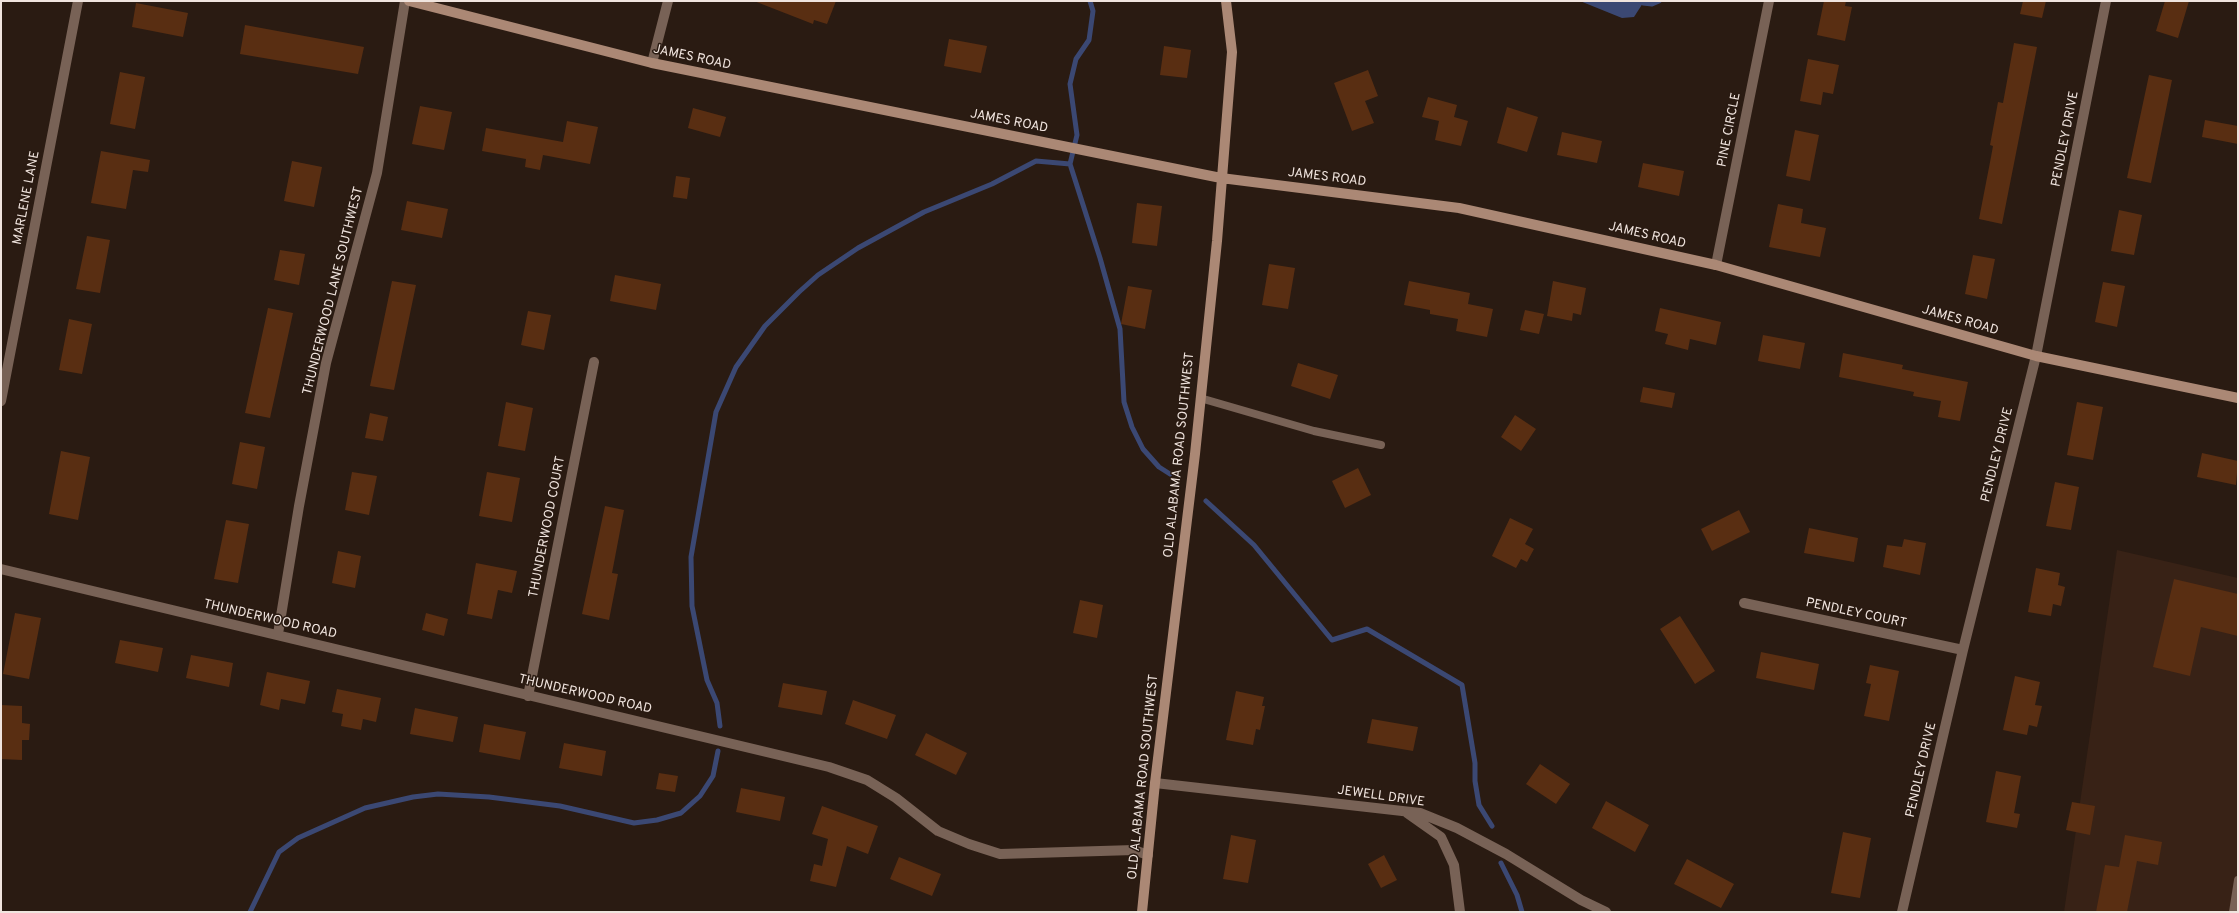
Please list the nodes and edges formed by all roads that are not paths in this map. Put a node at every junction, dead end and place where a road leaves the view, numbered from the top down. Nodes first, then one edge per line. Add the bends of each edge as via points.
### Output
1 (78, 1) edge
2 (405, 1) edge
3 (409, 1) edge
4 (668, 1) edge
5 (1226, 1) edge
6 (1769, 1) edge
7 (2106, 1) edge
8 (652, 63) junction
9 (1221, 178) junction
10 (1716, 265) junction
11 (2036, 356) junction
12 (594, 362) dead end
13 (1200, 398) junction
14 (2238, 398) edge
15 (1, 401) edge
16 (1381, 444) dead end
17 (1, 569) edge
18 (1744, 603) dead end
19 (278, 634) junction
20 (1963, 650) junction
21 (528, 696) junction
22 (1155, 783) junction
23 (1406, 812) junction
24 (1148, 855) junction
25 (2238, 880) edge
26 (1142, 912) edge
27 (1460, 912) edge
28 (1606, 912) edge
29 (1902, 912) edge
30 (2233, 912) edge

1 - 15 street, MARLENE LANE
2 - 19 street, THUNDERWOOD LANE SOUTHWEST via 377,173 326,363
3 - 8 street, JAMES ROAD
4 - 8 street
5 - 9 street, OLD ALABAMA ROAD SOUTHWEST via 1232,52
6 - 10 street, PINE CIRCLE
7 - 11 street, PENDLEY DRIVE
8 - 9 street, JAMES ROAD
9 - 10 street, JAMES ROAD via 1459,208
9 - 13 street, OLD ALABAMA ROAD SOUTHWEST via 1217,241
10 - 11 street, JAMES ROAD
11 - 14 street, JAMES ROAD
11 - 20 street, PENDLEY DRIVE
12 - 21 street, THUNDERWOOD COURT
13 - 16 lane via 1314,431
13 - 22 street, OLD ALABAMA ROAD SOUTHWEST via 1196,454
17 - 19 street, THUNDERWOOD ROAD
18 - 20 street, PENDLEY COURT
19 - 21 street, THUNDERWOOD ROAD
20 - 29 street, PENDLEY DRIVE
21 - 24 street, THUNDERWOOD ROAD via 829,767 867,780 896,798 938,831 1000,854 1134,850
22 - 23 street, JEWELL DRIVE
22 - 24 street, OLD ALABAMA ROAD SOUTHWEST
23 - 27 street via 1442,837 1454,866
23 - 28 street, JEWELL DRIVE via 1420,813 1457,828
24 - 26 street, OLD ALABAMA ROAD SOUTHWEST
25 - 30 lane

